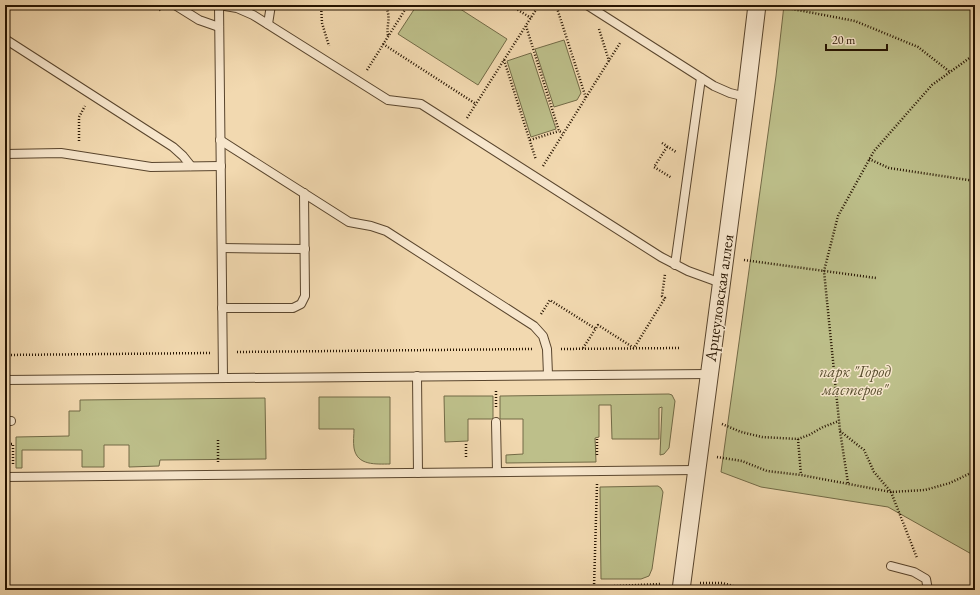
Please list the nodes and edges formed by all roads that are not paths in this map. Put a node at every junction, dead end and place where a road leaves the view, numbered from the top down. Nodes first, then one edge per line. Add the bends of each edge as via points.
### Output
1 (175, 5) edge
2 (219, 5) edge
3 (271, 5) edge
4 (757, 5) edge
5 (590, 7) edge
6 (268, 24) junction
7 (219, 27) junction
8 (5, 40) edge
9 (702, 78) junction
10 (746, 97) junction
11 (220, 140) junction
12 (5, 154) edge
13 (191, 166) junction
14 (221, 166) junction
15 (304, 194) junction
16 (222, 248) junction
17 (305, 249) junction
18 (675, 265) junction
19 (721, 283) junction
20 (222, 308) junction
21 (709, 374) junction
22 (548, 375) junction
23 (417, 376) junction
24 (223, 378) junction
25 (5, 380) edge
26 (496, 422) dead end
27 (696, 470) junction
28 (497, 472) junction
29 (418, 473) junction
30 (9, 477) edge
31 (891, 566) dead end
32 (681, 590) edge
33 (928, 590) edge

1 - 7 lane via 199,20
2 - 6 lane via 237,8
2 - 7 lane
3 - 6 lane
4 - 10 street, Арцеуловская аллея
5 - 9 lane
6 - 18 lane via 388,100 421,104 538,174
7 - 11 lane
8 - 13 lane via 173,147
9 - 10 lane via 730,93
9 - 18 lane
10 - 19 street, Арцеуловская аллея
11 - 14 lane
11 - 15 lane
12 - 13 lane via 61,153 151,167
13 - 14 lane
14 - 16 lane
15 - 17 lane
15 - 22 lane via 349,222 386,231 534,326 543,336 547,349
16 - 17 lane
16 - 20 lane
17 - 20 lane via 305,296 301,304 293,308
18 - 19 lane
19 - 21 street, Арцеуловская аллея
20 - 24 lane
21 - 22 lane
21 - 27 street, Арцеуловская аллея
22 - 23 lane
23 - 24 lane
23 - 29 lane
24 - 25 lane
26 - 28 lane
27 - 28 lane
27 - 32 street, Арцеуловская аллея
28 - 29 lane
29 - 30 lane
31 - 33 lane via 914,572 926,579

